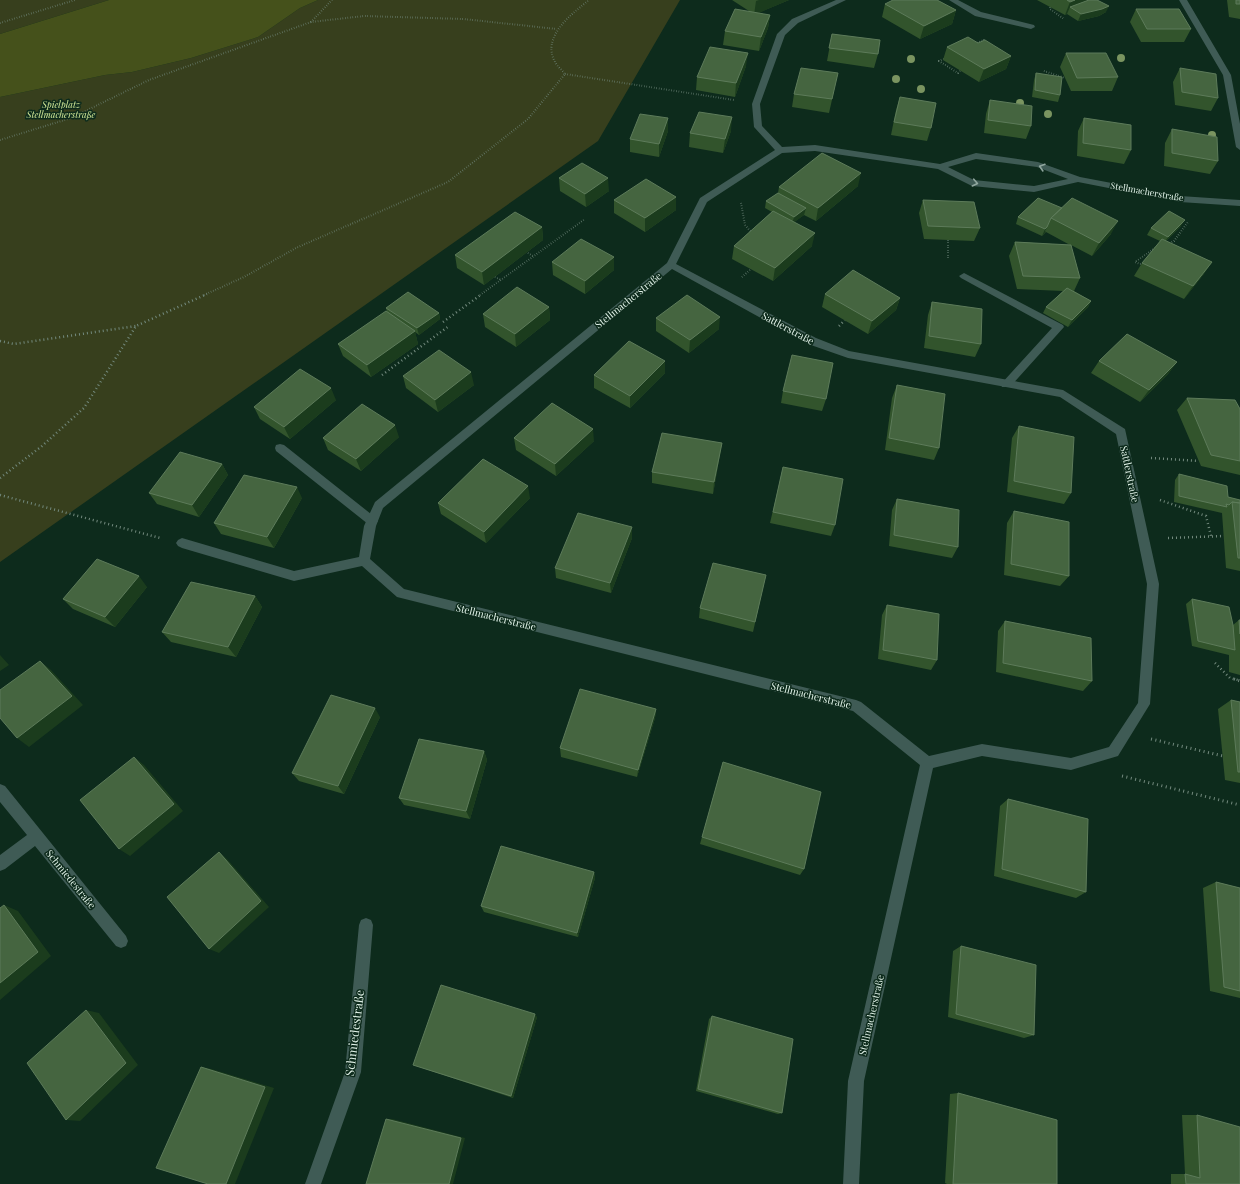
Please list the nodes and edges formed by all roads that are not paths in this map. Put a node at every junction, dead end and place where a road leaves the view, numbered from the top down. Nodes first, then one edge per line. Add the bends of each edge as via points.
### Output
1 (842, 0) edge
2 (953, 0) edge
3 (1183, 0) edge
4 (1031, 27) dead end
5 (1240, 147) edge
6 (780, 150) junction
7 (940, 167) junction
8 (1078, 179) junction
9 (1240, 200) edge
10 (671, 265) junction
11 (964, 276) dead end
12 (1006, 384) junction
13 (280, 448) dead end
14 (372, 521) junction
15 (182, 543) road end
16 (364, 561) junction
17 (927, 763) junction
18 (0, 791) edge
19 (37, 836) junction
20 (0, 864) edge
21 (366, 925) dead end
22 (121, 941) dead end
23 (313, 1184) edge
24 (851, 1184) edge

1 - 6 street via 795,21 781,34 756,104 758,127
2 - 4 street via 978,14
3 - 5 street via 1231,75
6 - 7 street, Stellmacherstraße via 815,148
6 - 10 street, Stellmacherstraße via 703,200
8 -> 7 street, Stellmacherstraße via 1038,165 976,156
7 -> 8 street, Stellmacherstraße via 972,183 1034,190
8 - 9 street, Stellmacherstraße via 1180,199
10 - 12 street, Sattlerstraße via 819,344 848,354
10 - 14 street, Stellmacherstraße via 379,505
11 - 12 street via 1059,327
12 - 17 street, Sattlerstraße via 1063,394 1121,432 1153,584 1144,704 1113,752 1071,764 982,750
13 - 14 street
14 - 16 street, Stellmacherstraße
15 - 16 street via 294,576
16 - 17 street, Stellmacherstraße via 401,593 856,706
17 - 24 street, Stellmacherstraße via 856,1081
18 - 19 street, Schmiedestraße
19 - 20 street
19 - 22 street, Schmiedestraße
21 - 23 street, Schmiedestraße via 353,1072

